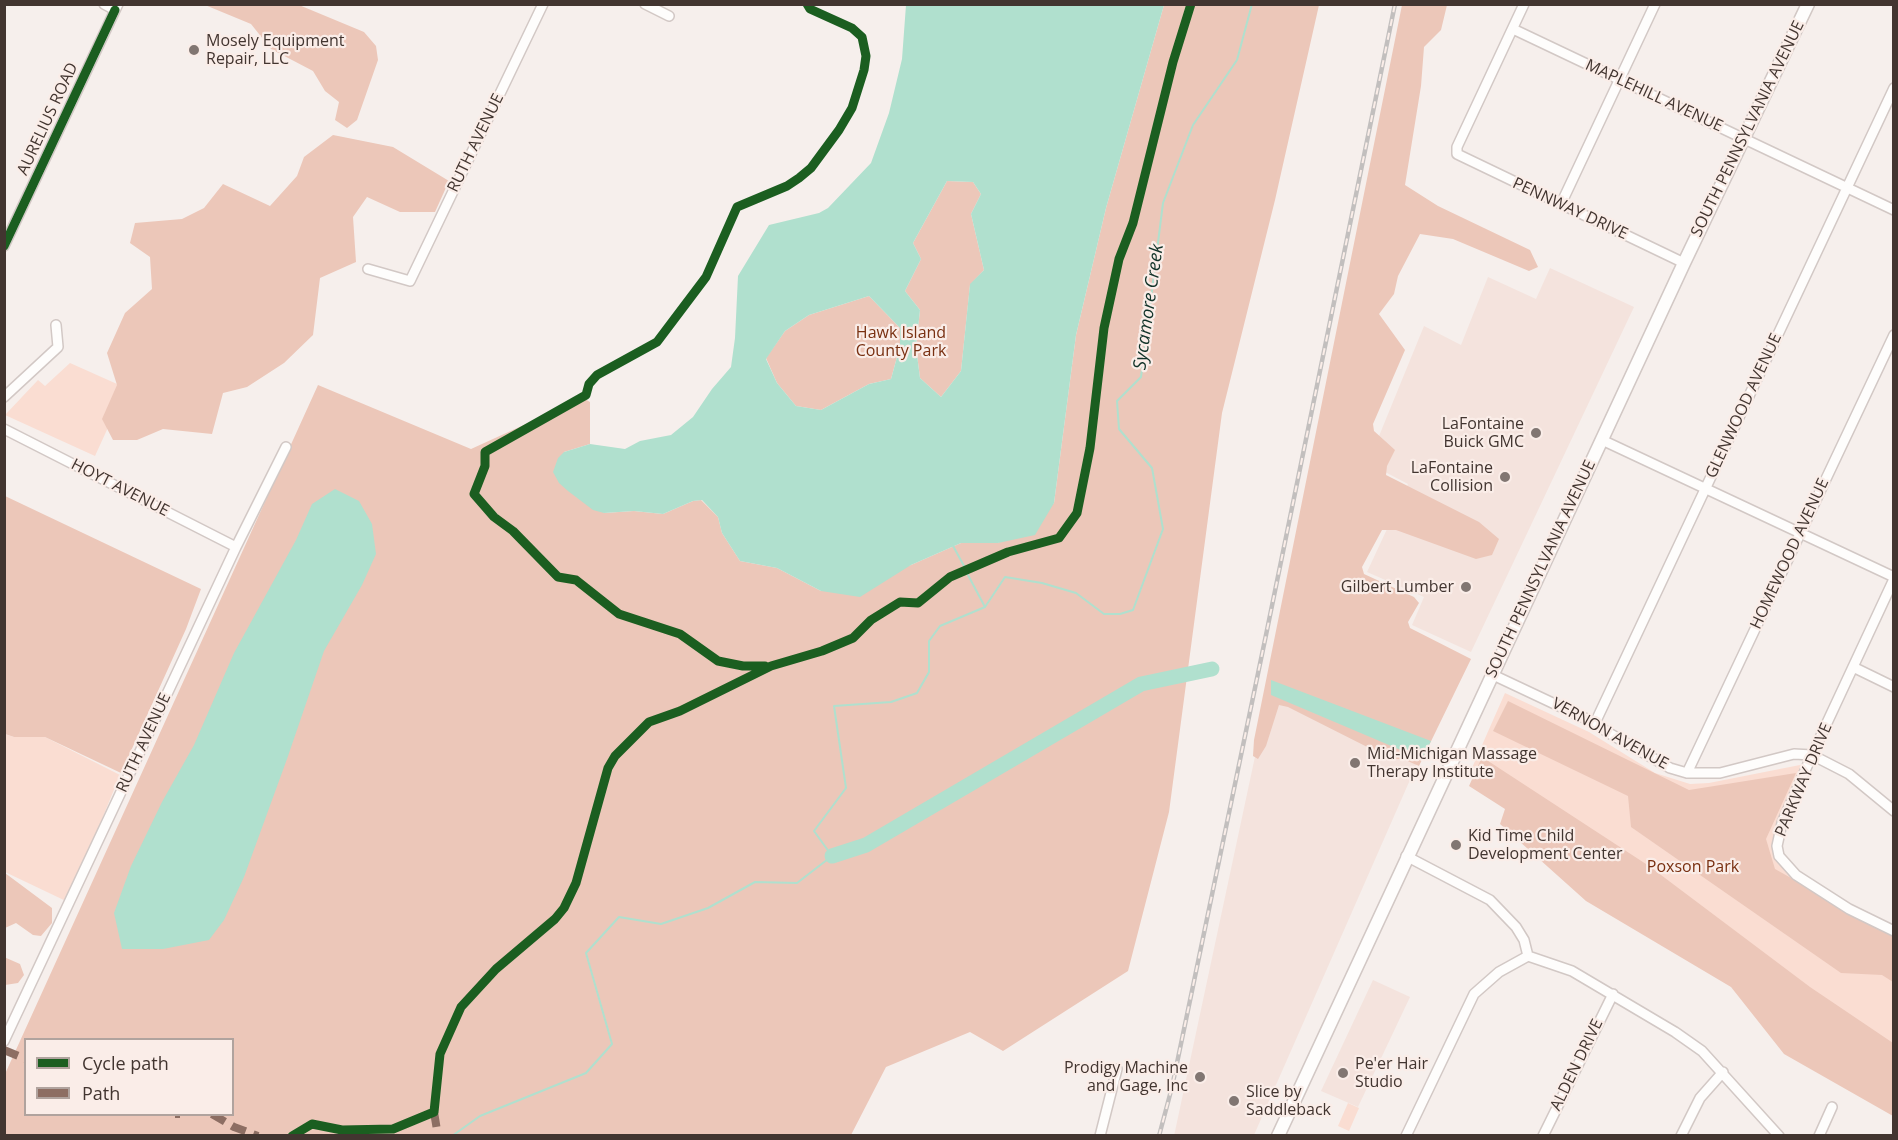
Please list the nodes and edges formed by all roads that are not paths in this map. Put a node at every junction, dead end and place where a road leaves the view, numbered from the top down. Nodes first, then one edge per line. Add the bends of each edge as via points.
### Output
1 (104, 4) edge
2 (543, 4) edge
3 (645, 4) edge
4 (1524, 4) edge
5 (1655, 4) edge
6 (1808, 4) edge
7 (117, 7) edge
8 (669, 15) dead end
9 (1513, 29) junction
10 (1620, 80) junction
11 (1893, 88) edge
12 (1743, 138) junction
13 (1847, 188) junction
14 (1561, 204) junction
15 (1893, 210) edge
16 (6, 241) edge
17 (1684, 263) junction
18 (368, 269) dead end
19 (56, 325) dead end
20 (1893, 335) edge
21 (4, 397) edge
22 (4, 429) edge
23 (1602, 440) junction
24 (286, 447) dead end
25 (1706, 489) junction
26 (1800, 533) junction
27 (236, 547) junction
28 (1893, 578) edge
29 (1853, 667) junction
30 (1491, 674) junction
31 (1893, 687) edge
32 (1595, 723) junction
33 (1812, 755) junction
34 (1687, 772) junction
35 (1893, 811) edge
36 (1406, 856) junction
37 (1893, 931) edge
38 (1528, 956) junction
39 (1613, 994) junction
40 (4, 1041) edge
41 (1117, 1069) dead end
42 (1723, 1072) junction
43 (1832, 1107) dead end
44 (1100, 1136) edge
45 (1278, 1136) edge
46 (1406, 1136) edge
47 (1543, 1136) edge
48 (1681, 1136) edge
49 (1779, 1136) edge
50 (1819, 1136) edge

1 - 7 street
2 - 18 street, RUTH AVENUE via 410,281
3 - 8 street
4 - 9 street
5 - 10 street
6 - 12 main road, SOUTH PENNSYLVANIA AVENUE
7 - 16 street, AURELIUS ROAD
9 - 10 street, MAPLEHILL AVENUE
9 - 14 street, PENNWAY DRIVE via 1457,154
10 - 12 street, MAPLEHILL AVENUE
10 - 14 street
11 - 13 street, GLENWOOD AVENUE
12 - 13 street, MAPLEHILL AVENUE
12 - 17 main road, SOUTH PENNSYLVANIA AVENUE
13 - 15 street, MAPLEHILL AVENUE
13 - 25 street, GLENWOOD AVENUE
14 - 17 street, PENNWAY DRIVE
17 - 23 main road, SOUTH PENNSYLVANIA AVENUE
19 - 21 street via 58,347
20 - 26 street, HOMEWOOD AVENUE
22 - 27 street, HOYT AVENUE
23 - 25 street
23 - 30 main road, SOUTH PENNSYLVANIA AVENUE
24 - 27 street, RUTH AVENUE
25 - 26 street
25 - 32 street, GLENWOOD AVENUE
26 - 28 street
26 - 34 street, HOMEWOOD AVENUE
27 - 40 street, RUTH AVENUE
28 - 29 street, PARKWAY DRIVE
29 - 31 street
29 - 33 street, PARKWAY DRIVE
30 - 32 street, VERNON AVENUE
30 - 36 main road, SOUTH PENNSYLVANIA AVENUE
32 - 34 street, VERNON AVENUE via 1649,758
33 - 34 street, VERNON AVENUE via 1794,754 1720,773
33 - 35 street via 1849,774
33 - 37 street, PARKWAY DRIVE via 1782,823 1779,856 1796,875 1818,890
36 - 38 street via 1490,900 1516,927
36 - 45 main road, SOUTH PENNSYLVANIA AVENUE
38 - 39 street via 1572,971
38 - 46 street via 1492,976 1474,994
39 - 42 street via 1702,1051
39 - 47 street, ALDEN DRIVE
41 - 44 street
42 - 48 street via 1700,1098
42 - 49 street
43 - 50 street

